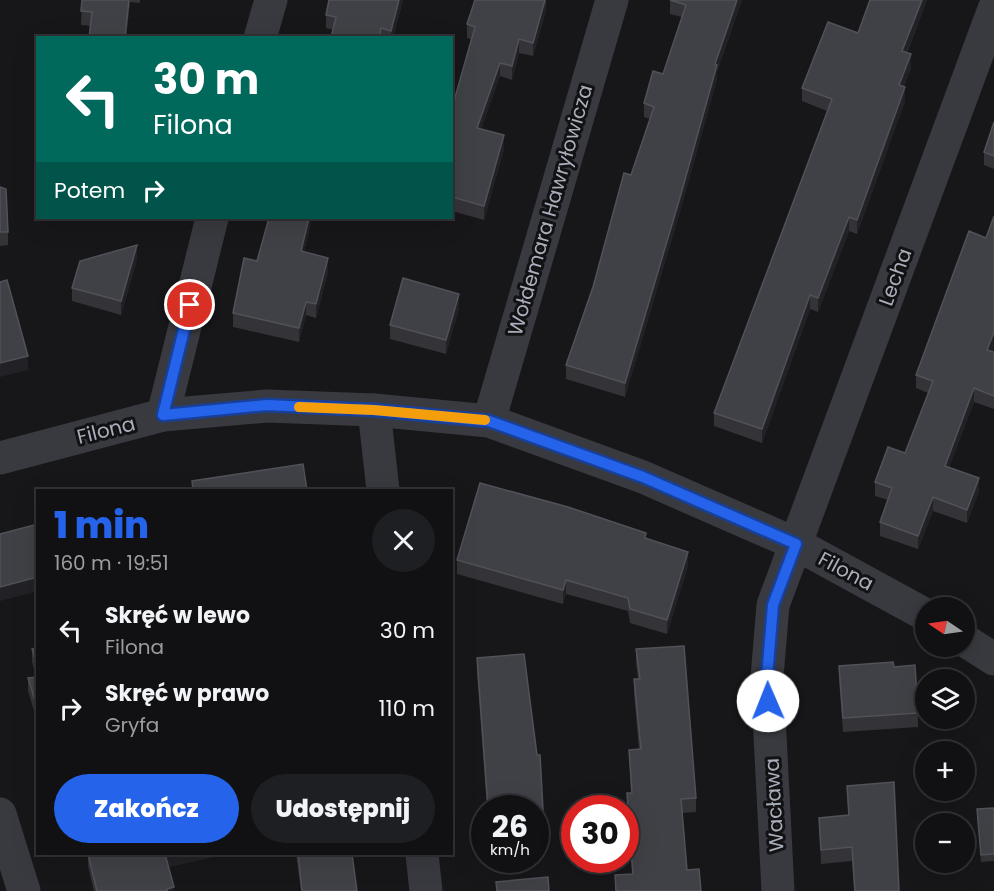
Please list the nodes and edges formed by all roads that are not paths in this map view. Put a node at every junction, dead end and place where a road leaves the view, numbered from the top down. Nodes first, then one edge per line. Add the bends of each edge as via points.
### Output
1 (271, 0) edge
2 (612, 0) edge
3 (994, 9) edge
4 (262, 36) edge
5 (212, 219) edge
6 (374, 410) junction
7 (163, 415) junction
8 (489, 421) junction
9 (0, 458) edge
10 (382, 489) edge
11 (796, 544) junction
12 (915, 609) edge
13 (975, 647) edge
14 (994, 659) edge
15 (0, 814) edge
16 (422, 855) edge
17 (24, 891) edge
18 (426, 891) edge
19 (778, 891) edge

1 - 4 street
2 - 8 street, Wołdemara Hawryłowicza
3 - 11 street, Lecha
5 - 7 street
6 - 7 street, Filona via 267,405
6 - 8 street, Filona
6 - 10 street
7 - 9 street, Filona
8 - 11 street, Filona via 643,477
11 - 12 street, Filona
11 - 19 street, Wacława via 773,605 767,677
13 - 14 street
15 - 17 street
16 - 18 street

